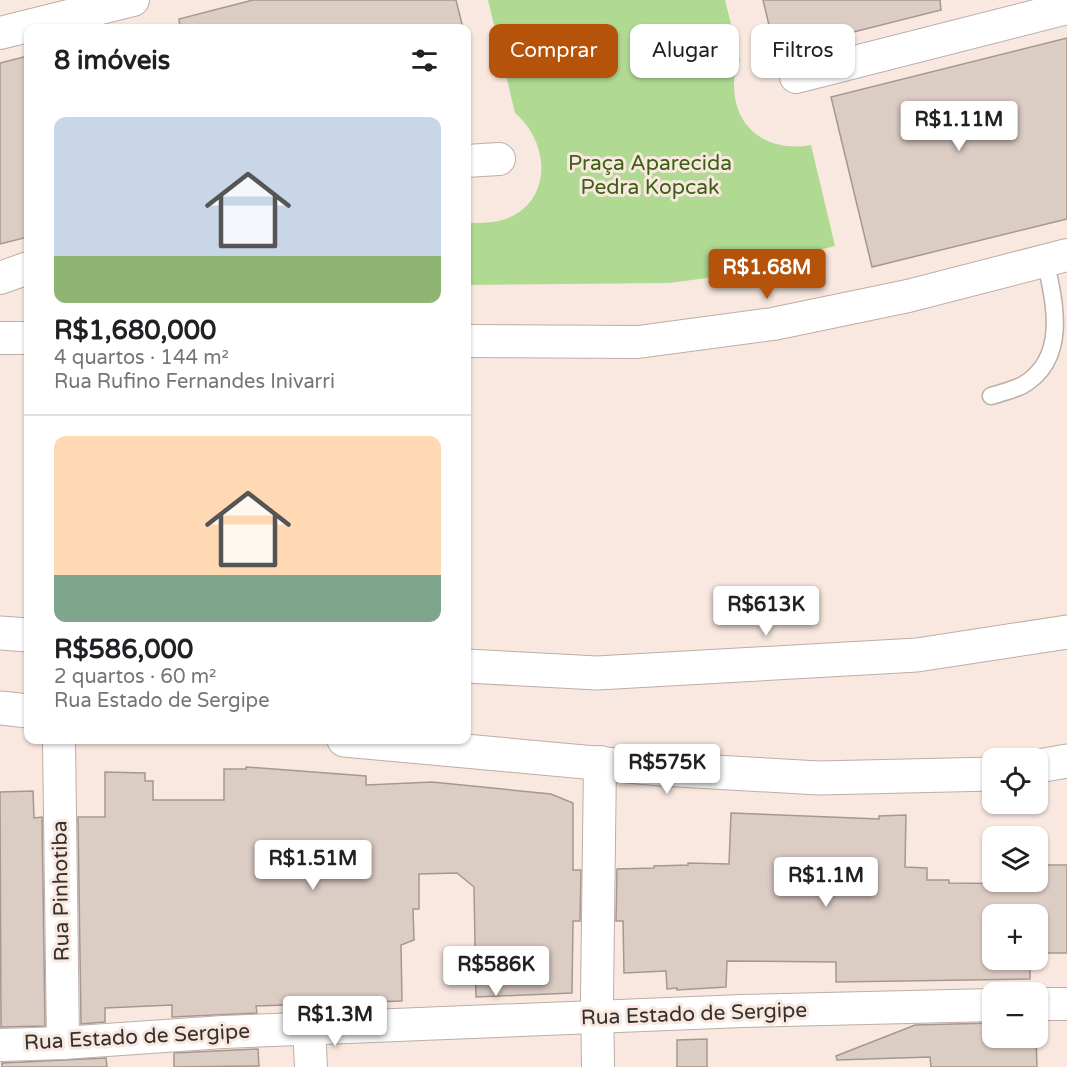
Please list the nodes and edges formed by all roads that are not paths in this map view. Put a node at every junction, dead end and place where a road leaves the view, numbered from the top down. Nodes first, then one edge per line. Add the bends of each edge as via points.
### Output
1 (133, 0) edge
2 (1067, 8) edge
3 (36, 24) edge
4 (24, 27) edge
5 (0, 33) edge
6 (855, 62) edge
7 (499, 159) dead end
8 (471, 161) edge
9 (1056, 257) edge
10 (24, 269) edge
11 (0, 278) edge
12 (0, 338) edge
13 (24, 338) edge
14 (471, 341) edge
15 (992, 396) dead end
16 (1067, 632) edge
17 (0, 633) edge
18 (24, 635) edge
19 (471, 666) edge
20 (0, 708) edge
21 (24, 711) edge
22 (59, 744) edge
23 (391, 744) edge
24 (1067, 761) edge
25 (600, 762) junction
26 (1048, 764) edge
27 (982, 774) edge
28 (1048, 1004) edge
29 (1067, 1004) edge
30 (982, 1005) edge
31 (597, 1018) junction
32 (309, 1029) junction
33 (63, 1043) junction
34 (0, 1045) edge
35 (311, 1067) edge
36 (598, 1067) edge

1 - 3 street
2 - 6 street
4 - 5 street
7 - 8 street
9 - 14 street via 908,296 773,324 638,342
9 - 15 lane via 1058,346 1046,368 1024,385
10 - 11 street
12 - 13 street
16 - 19 main road via 917,655 597,673
17 - 18 main road
20 - 21 main road
22 - 33 street, Rua Pinhotiba
23 - 25 main road
24 - 26 main road
25 - 27 main road via 819,778
25 - 31 street
28 - 29 street
30 - 31 street, Rua Estado de Sergipe
31 - 32 street, Rua Estado de Sergipe
31 - 36 street
32 - 33 street, Rua Estado de Sergipe
32 - 35 street
33 - 34 street, Rua Estado de Sergipe

